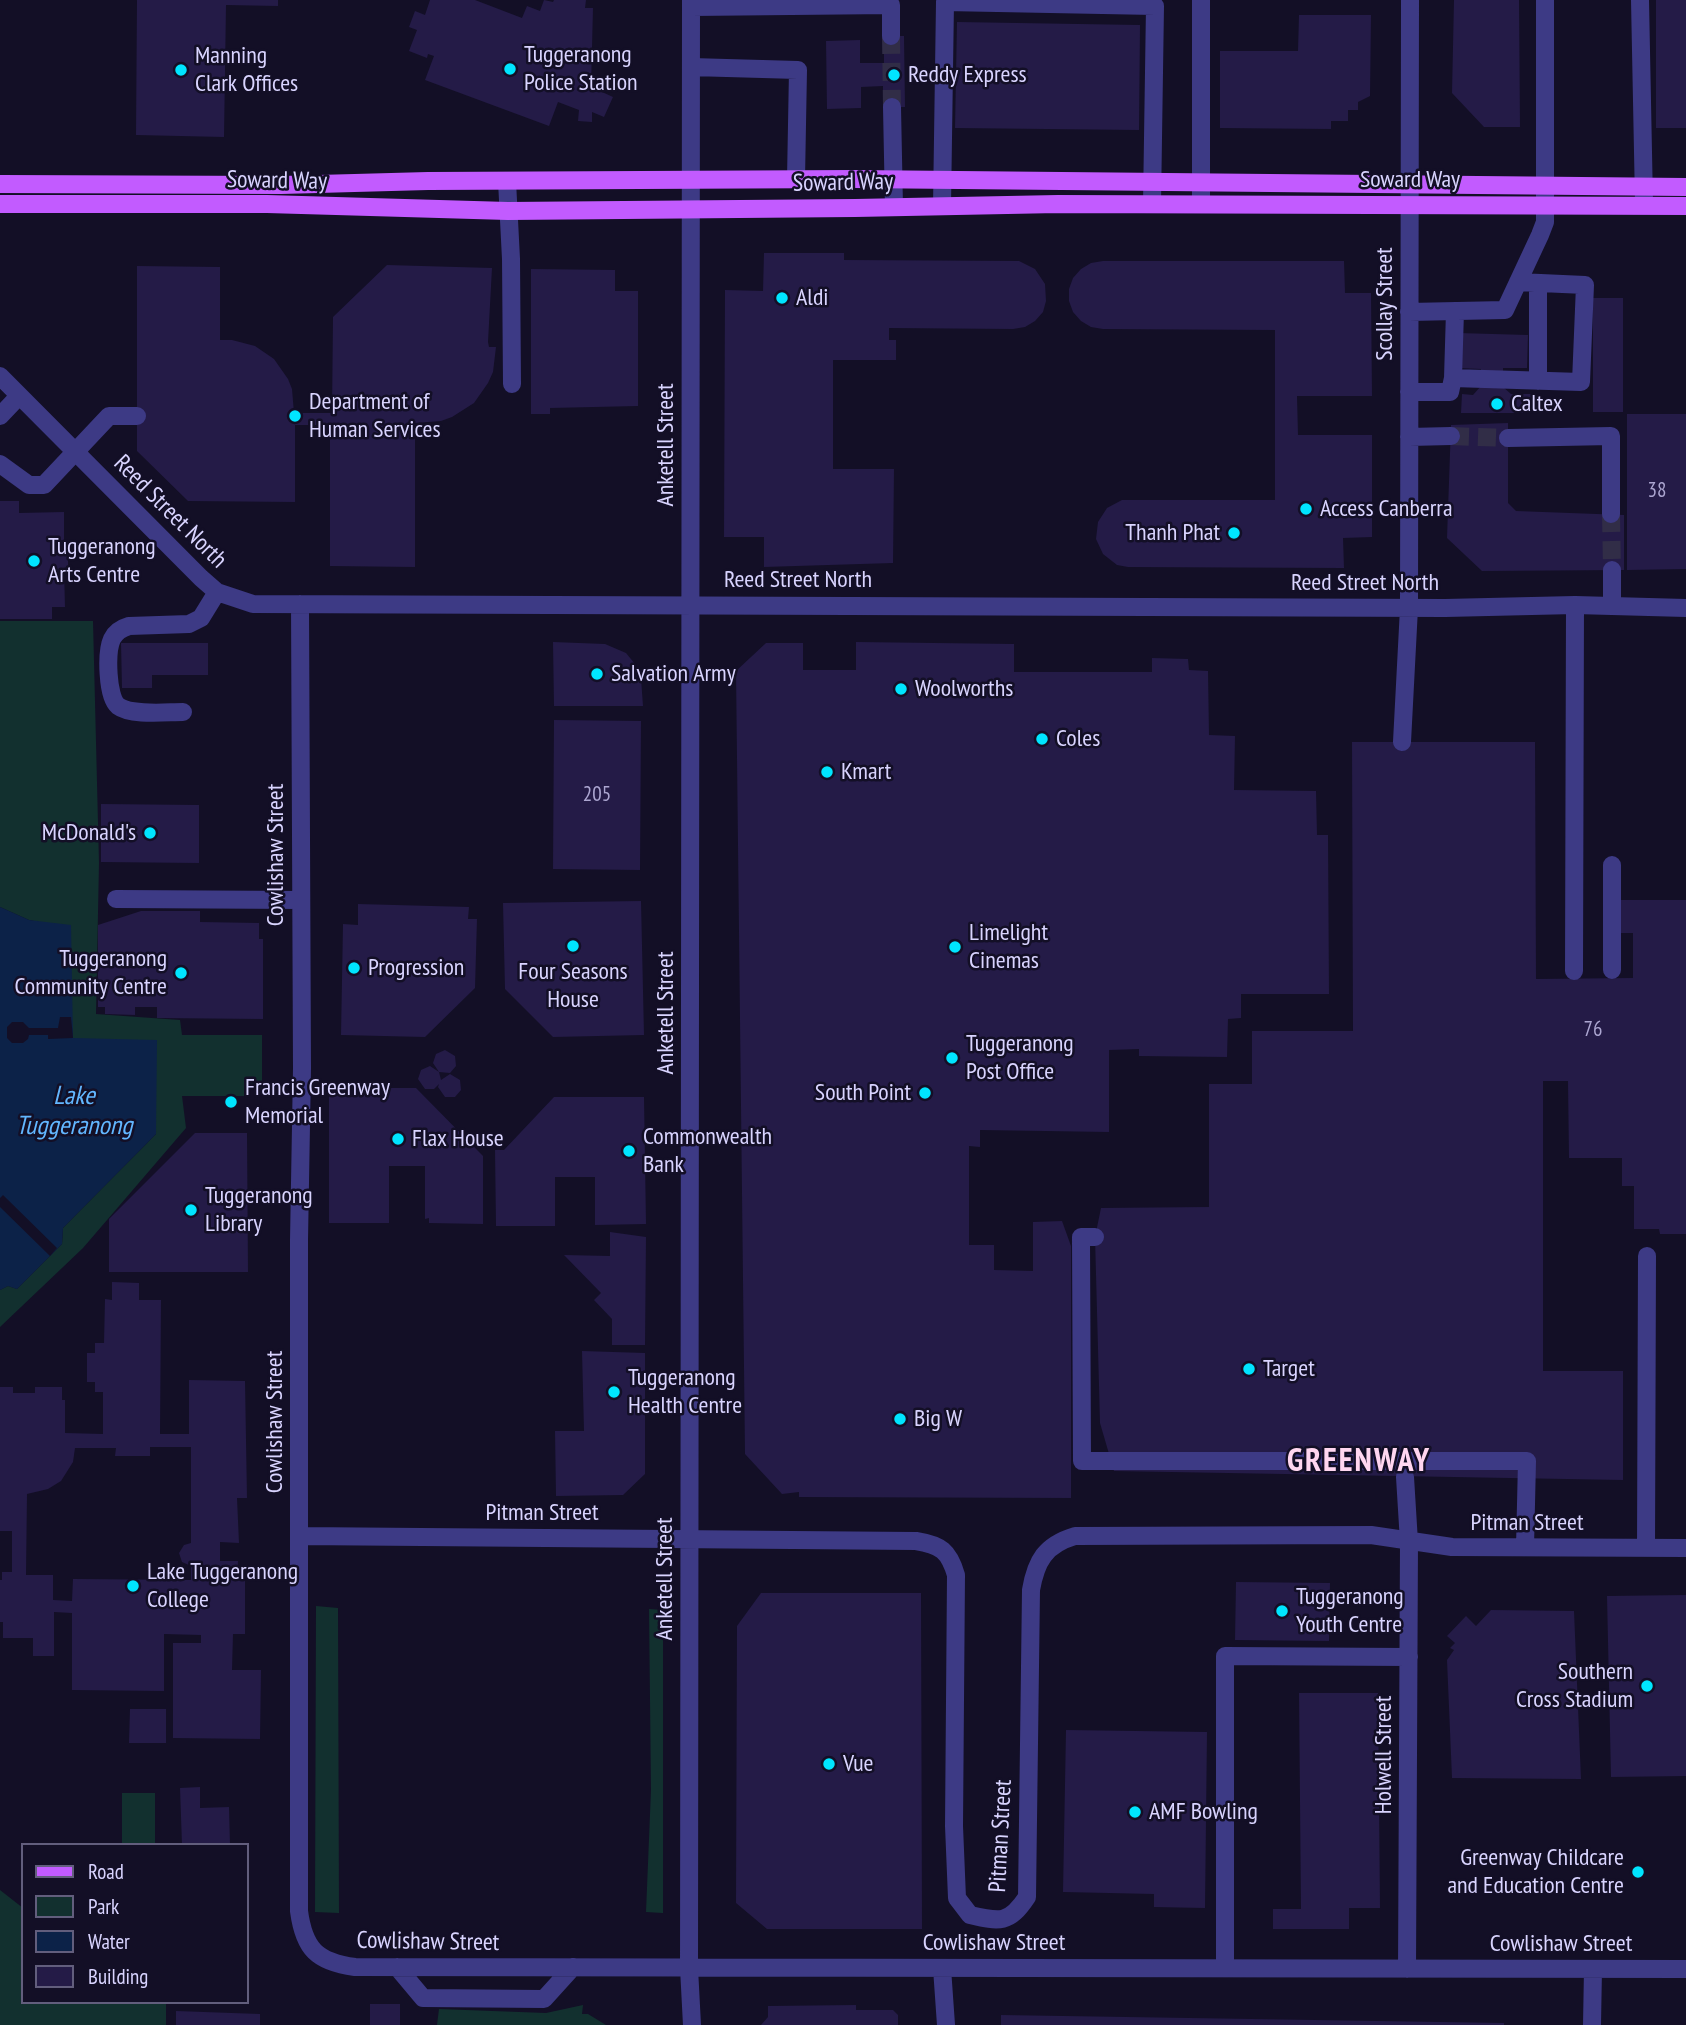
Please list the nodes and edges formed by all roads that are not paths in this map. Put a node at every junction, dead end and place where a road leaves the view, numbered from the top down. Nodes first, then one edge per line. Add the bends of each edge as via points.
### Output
1 (1200, 0) edge
2 (1410, 0) edge
3 (1545, 0) edge
4 (1640, 0) edge
5 (691, 4) edge
6 (891, 36) tunnel mouth
7 (691, 67) junction
8 (892, 107) tunnel mouth
9 (796, 179) junction
10 (894, 179) junction
11 (691, 180) junction
12 (942, 180) junction
13 (508, 181) junction
14 (1152, 183) junction
15 (1201, 183) junction
16 (0, 184) edge
17 (1410, 186) junction
18 (1545, 186) junction
19 (1643, 187) junction
20 (1686, 187) edge
21 (0, 204) edge
22 (1152, 204) junction
23 (1201, 204) junction
24 (1410, 205) junction
25 (1545, 205) junction
26 (942, 206) junction
27 (1644, 206) junction
28 (1686, 206) edge
29 (894, 207) junction
30 (691, 209) junction
31 (508, 211) junction
32 (1518, 282) junction
33 (1538, 283) junction
34 (1455, 311) junction
35 (1409, 312) junction
36 (0, 376) edge
37 (1454, 378) junction
38 (1538, 381) junction
39 (512, 384) dead end
40 (1409, 392) junction
41 (19, 396) junction
42 (0, 416) edge
43 (137, 416) dead end
44 (1451, 436) tunnel mouth
45 (1409, 437) junction
46 (1508, 438) tunnel mouth
47 (75, 452) junction
48 (0, 464) edge
49 (1611, 514) tunnel mouth
50 (1612, 570) tunnel mouth
51 (218, 592) junction
52 (300, 604) junction
53 (691, 605) junction
54 (1575, 605) junction
55 (1612, 606) junction
56 (1686, 607) edge
57 (1409, 608) junction
58 (183, 712) dead end
59 (1402, 742) dead end
60 (1612, 865) dead end
61 (116, 899) dead end
62 (300, 900) junction
63 (1612, 970) dead end
64 (1574, 971) dead end
65 (1095, 1237) dead end
66 (1647, 1256) dead end
67 (1405, 1477) dead end
68 (299, 1536) junction
69 (690, 1539) junction
70 (1409, 1542) junction
71 (1525, 1547) junction
72 (1646, 1548) junction
73 (1686, 1548) edge
74 (1409, 1657) junction
75 (397, 1967) junction
76 (573, 1967) junction
77 (689, 1968) junction
78 (942, 1968) junction
79 (1225, 1968) junction
80 (1407, 1969) junction
81 (1593, 1969) junction
82 (1686, 1969) edge
83 (692, 2025) edge
84 (946, 2025) edge
85 (1592, 2025) edge

1 - 15 street
2 - 17 street, Scollay Street
3 - 18 street
4 - 19 street
5 - 6 street via 891,5
5 - 7 street, Anketell Street
7 - 9 street via 798,70
7 - 11 street, Anketell Street
8 - 10 street
9 - 10 main road, Soward Way
9 - 11 main road, Soward Way
10 - 12 main road, Soward Way
10 - 29 street
11 - 13 main road, Soward Way
11 - 30 street, Anketell Street
12 - 14 main road, Soward Way
12 - 14 street via 945,2 1155,6
12 - 26 street
13 - 16 main road, Soward Way
13 - 31 street
14 - 15 main road, Soward Way
14 - 22 street
15 - 17 main road, Soward Way
15 - 23 street
17 - 18 main road, Soward Way
17 - 24 street, Scollay Street
18 - 19 main road, Soward Way
18 - 25 street
19 - 20 main road, Soward Way
19 - 27 street
21 - 31 main road, Soward Way via 267,204
22 - 23 main road, Soward Way
22 - 26 main road, Soward Way
23 - 24 main road, Soward Way
24 - 25 main road, Soward Way
24 - 35 street, Scollay Street
25 - 27 main road, Soward Way
25 - 32 street via 1545,222
26 - 29 main road, Soward Way
27 - 28 main road, Soward Way
29 - 30 main road, Soward Way
30 - 31 main road, Soward Way
30 - 53 street, Anketell Street
31 - 39 street
32 - 33 street
32 - 34 street via 1505,310
33 - 38 street
33 - 38 street via 1585,285 1581,382
34 - 35 street
34 - 37 street
35 - 40 street, Scollay Street
36 - 41 street, Reed Street North
37 - 38 street
37 - 40 street via 1450,392
40 - 45 street, Scollay Street
41 - 42 street
41 - 47 street, Reed Street North
43 - 47 street via 108,416
44 - 45 street
45 - 57 street, Scollay Street
46 - 49 street via 1611,436
47 - 48 street via 44,485 29,485
47 - 51 street, Reed Street North
50 - 55 street
51 - 52 street, Reed Street North via 253,604
51 - 58 street via 201,618 189,624 129,626 111,640 110,694 116,705 128,712
52 - 53 street, Reed Street North
52 - 62 street, Cowlishaw Street
53 - 57 street, Reed Street North
53 - 69 street, Anketell Street
54 - 55 street, Reed Street North
54 - 57 street, Reed Street North
54 - 64 street
55 - 56 street, Reed Street North
57 - 59 street, Scollay Street
60 - 63 street
61 - 62 street
62 - 68 street, Cowlishaw Street
65 - 71 street via 1081,1237 1082,1461 1527,1461
66 - 72 street
67 - 70 street, Holwell Street
68 - 69 street, Pitman Street
68 - 75 street, Cowlishaw Street via 301,1932 309,1946 335,1964
69 - 70 street, Pitman Street via 916,1541 934,1544 951,1557 956,1575 957,1898 970,1915 995,1920 1015,1914 1027,1897 1031,1590 1035,1568 1058,1541 1074,1536 1371,1535
69 - 77 street, Anketell Street
70 - 71 street, Pitman Street
70 - 74 street, Holwell Street
71 - 72 street, Pitman Street
72 - 73 street, Pitman Street
74 - 79 street via 1225,1656
74 - 80 street, Holwell Street
75 - 76 street, Cowlishaw Street
75 - 76 street via 423,1998 544,1998
76 - 77 street, Cowlishaw Street
77 - 78 street, Cowlishaw Street
77 - 83 street, Anketell Street
78 - 79 street, Cowlishaw Street
78 - 84 street
79 - 80 street, Cowlishaw Street
80 - 81 street, Cowlishaw Street
81 - 82 street, Cowlishaw Street
81 - 85 street

